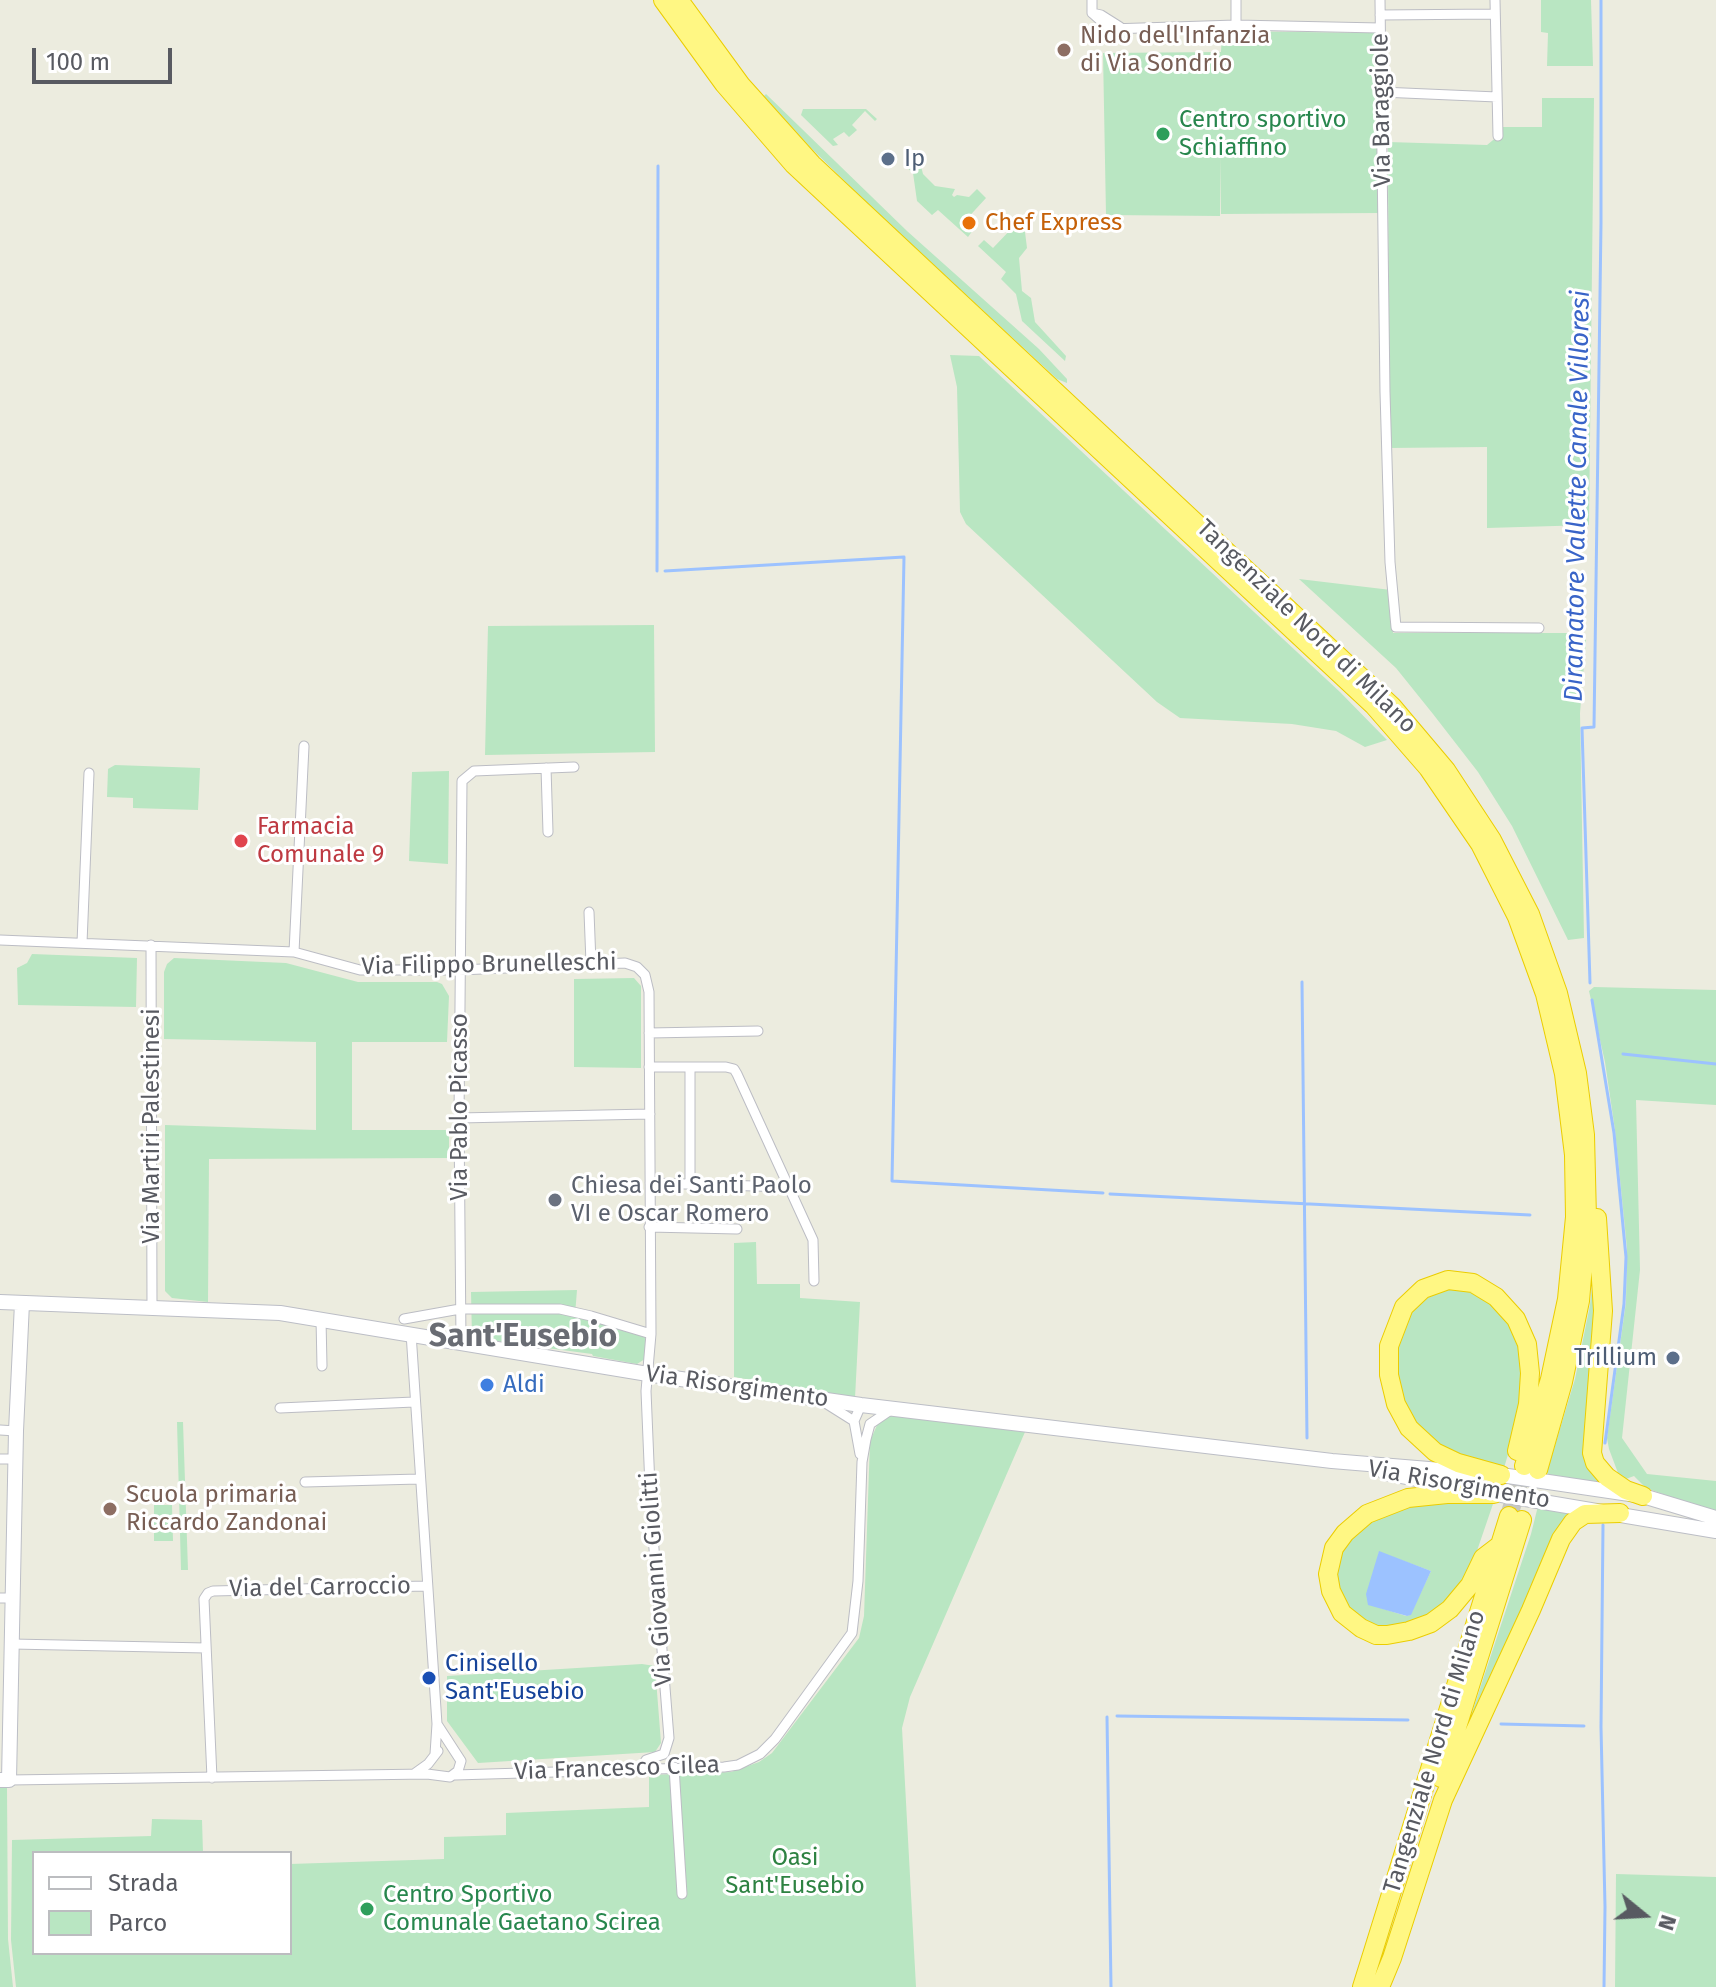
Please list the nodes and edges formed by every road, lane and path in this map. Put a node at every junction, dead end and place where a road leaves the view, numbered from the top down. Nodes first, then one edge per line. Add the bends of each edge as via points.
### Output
1 (663, 0) edge
2 (679, 0) edge
3 (1092, 0) edge
4 (1236, 0) edge
5 (1380, 0) edge
6 (1495, 0) edge
7 (1495, 14) junction
8 (1380, 15) junction
9 (1236, 25) junction
10 (1380, 28) junction
11 (1381, 92) junction
12 (1497, 97) junction
13 (1498, 136) dead end
14 (1539, 628) dead end
15 (304, 746) dead end
16 (574, 767) dead end
17 (546, 768) junction
18 (89, 773) dead end
19 (548, 832) dead end
20 (589, 912) dead end
21 (0, 940) edge
22 (82, 943) junction
23 (151, 945) junction
24 (294, 952) junction
25 (591, 963) junction
26 (459, 970) junction
27 (758, 1031) dead end
28 (649, 1033) junction
29 (649, 1067) junction
30 (690, 1067) junction
31 (1581, 1094) junction
32 (650, 1114) junction
33 (459, 1118) junction
34 (650, 1183) junction
35 (690, 1184) junction
36 (789, 1187) junction
37 (649, 1227) junction
38 (737, 1229) dead end
39 (814, 1281) dead end
40 (0, 1302) edge
41 (22, 1303) junction
42 (152, 1307) junction
43 (460, 1309) junction
44 (321, 1319) junction
45 (404, 1319) dead end
46 (411, 1333) junction
47 (651, 1334) junction
48 (461, 1342) junction
49 (322, 1366) dead end
50 (648, 1374) junction
51 (813, 1398) junction
52 (414, 1402) junction
53 (863, 1405) junction
54 (280, 1408) dead end
55 (892, 1409) junction
56 (854, 1421) junction
57 (870, 1424) junction
58 (0, 1430) edge
59 (16, 1431) junction
60 (8, 1459) edge
61 (1332, 1461) junction
62 (862, 1462) junction
63 (1526, 1466) junction
64 (1501, 1475) junction
65 (419, 1479) junction
66 (305, 1482) dead end
67 (1494, 1494) junction
68 (1643, 1496) junction
69 (1620, 1513) junction
70 (1716, 1518) edge
71 (1716, 1531) edge
72 (7, 1532) edge
73 (1500, 1545) junction
74 (426, 1586) junction
75 (6, 1598) edge
76 (12, 1644) junction
77 (206, 1648) junction
78 (6, 1661) edge
79 (437, 1724) junction
80 (452, 1750) junction
81 (433, 1756) junction
82 (461, 1761) junction
83 (674, 1767) junction
84 (643, 1768) junction
85 (483, 1773) junction
86 (410, 1775) junction
87 (438, 1775) junction
88 (455, 1775) junction
89 (212, 1778) junction
90 (4, 1780) edge
91 (682, 1894) dead end
92 (1362, 1987) edge
93 (1378, 1987) edge

1 - 63 highway, Tangenziale Nord di Milano via 724,84 794,165 1366,699 1428,768 1480,844 1517,917 1545,994 1564,1074 1573,1145 1575,1217 1567,1299
2 - 31 highway, Tangenziale Nord di Milano via 754,101 827,178 1377,691 1426,745 1487,831 1530,914 1558,993
3 - 9 street via 1092,13 1108,28
4 - 9 street
5 - 8 street, Via Baraggiole
6 - 7 street
7 - 8 street
7 - 12 street
8 - 10 street, Via Baraggiole
9 - 10 street
10 - 11 street, Via Baraggiole
11 - 12 street
11 - 14 street, Via Baraggiole via 1385,408 1396,627
12 - 13 street
15 - 24 street
16 - 17 street, Via Pablo Picasso
17 - 19 street
17 - 26 street, Via Pablo Picasso via 474,771 462,781
18 - 22 street
20 - 25 street
21 - 22 street, Via Filippo Brunelleschi
22 - 23 street, Via Filippo Brunelleschi
23 - 24 street, Via Filippo Brunelleschi
23 - 42 street, Via Martiri Palestinesi
24 - 26 street, Via Filippo Brunelleschi via 360,970
25 - 26 street, Via Filippo Brunelleschi
25 - 28 street, Via Filippo Brunelleschi via 625,963 642,972 649,981
26 - 33 street, Via Pablo Picasso
27 - 28 street
28 - 29 street
29 - 30 street
29 - 32 street
30 - 35 street
30 - 36 street via 734,1069
31 - 63 highway, Tangenziale Nord di Milano via 1588,1187 1583,1280 1568,1362
31 - 68 highway via 1591,1117 1603,1311 1592,1453 1607,1477
32 - 33 street
32 - 34 street
33 - 43 street, Via Pablo Picasso
34 - 35 street
34 - 37 street
35 - 36 street
36 - 39 street via 814,1245
37 - 38 street
37 - 47 street
40 - 41 street, Via Risorgimento
41 - 42 street, Via Risorgimento
41 - 59 street
42 - 44 street, Via Risorgimento
43 - 45 street
43 - 47 street via 560,1309
43 - 48 street, Via Pablo Picasso
44 - 46 street, Via Risorgimento
44 - 49 street
46 - 48 street, Via Risorgimento
46 - 52 street
47 - 50 street
48 - 50 street, Via Risorgimento
50 - 51 street, Via Risorgimento
50 - 84 street, Via Giovanni Giolitti via 651,1511 669,1746 659,1758 646,1760
51 - 53 street, Via Risorgimento
51 - 56 street
52 - 54 street
52 - 65 street
53 - 55 street, Via Risorgimento
53 - 56 street
53 - 57 street, Via Francesco Cilea
55 - 57 street
55 - 61 street, Via Risorgimento
56 - 62 street, Via Francesco Cilea
57 - 62 street, Via Francesco Cilea
58 - 59 street
59 - 60 street
60 - 72 street
61 - 64 street, Via Risorgimento
61 - 67 street, Via Risorgimento
62 - 83 street, Via Francesco Cilea via 856,1614 847,1641 760,1754 738,1765
63 - 64 highway via 1530,1387 1522,1331 1507,1308 1473,1283 1448,1280 1423,1289 1404,1307 1389,1346 1396,1404 1409,1428 1435,1452
64 - 68 street, Via Risorgimento
65 - 66 street
65 - 74 street
67 - 69 street, Via Risorgimento
67 - 73 highway via 1408,1498 1367,1514 1334,1548 1328,1574 1331,1591 1342,1613 1361,1628 1376,1635 1409,1631 1450,1609 1483,1558
68 - 70 street, Via Risorgimento
69 - 71 street, Via Risorgimento
69 - 93 highway via 1585,1514 1561,1539 1443,1800
72 - 75 street
73 - 92 highway, Tangenziale Nord di Milano
73 - 93 highway, Tangenziale Nord di Milano via 1515,1518
74 - 77 street, Via del Carroccio via 213,1591 204,1599
74 - 79 street
75 - 76 street
76 - 77 street
76 - 78 street
77 - 89 street, Via del Carroccio
78 - 90 street
79 - 80 street
79 - 81 street
80 - 81 street via 440,1749
80 - 82 street
81 - 86 street via 426,1767
81 - 87 street via 432,1769
82 - 85 street, Via Francesco Cilea
82 - 88 street
83 - 84 street, Via Francesco Cilea
83 - 91 street
84 - 85 street, Via Francesco Cilea
85 - 88 street, Via Francesco Cilea
86 - 87 street
86 - 89 street
87 - 88 street
89 - 90 street

